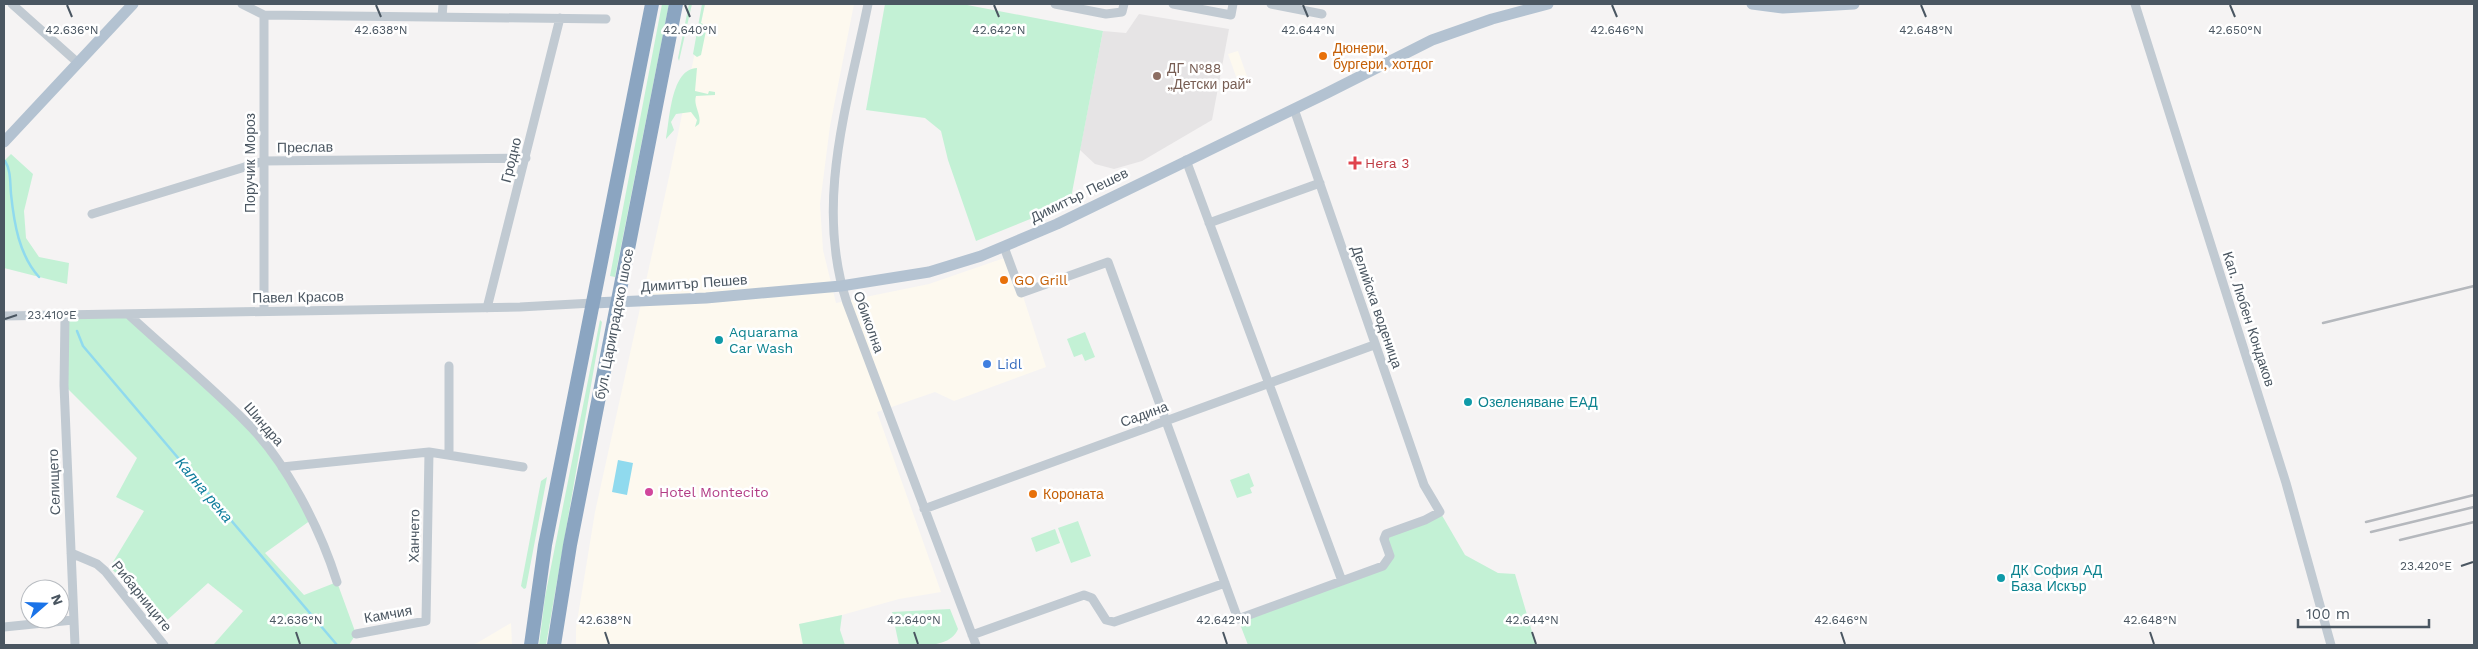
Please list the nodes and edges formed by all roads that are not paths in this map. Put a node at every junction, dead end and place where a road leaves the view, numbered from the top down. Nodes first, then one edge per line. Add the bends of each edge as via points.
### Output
1 (12, 4) edge
2 (133, 4) edge
3 (242, 4) edge
4 (443, 4) edge
5 (652, 4) edge
6 (676, 4) edge
7 (868, 4) edge
8 (1055, 4) edge
9 (1124, 4) edge
10 (1173, 4) edge
11 (1233, 4) edge
12 (1271, 4) edge
13 (1548, 4) edge
14 (1752, 4) edge
15 (1854, 4) edge
16 (2135, 4) edge
17 (1322, 14) dead end
18 (264, 15) junction
19 (442, 17) junction
20 (560, 18) junction
21 (606, 19) dead end
22 (77, 62) junction
23 (1294, 109) junction
24 (4, 142) edge
25 (526, 158) junction
26 (1186, 160) junction
27 (264, 161) junction
28 (1320, 183) junction
29 (92, 214) dead end
30 (1209, 223) junction
31 (1004, 247) junction
32 (842, 286) junction
33 (618, 302) junction
34 (593, 303) junction
35 (487, 308) junction
36 (264, 311) junction
37 (129, 315) junction
38 (4, 316) edge
39 (65, 317) junction
40 (1374, 345) junction
41 (449, 366) dead end
42 (1269, 384) junction
43 (1166, 421) junction
44 (429, 452) junction
45 (449, 455) junction
46 (282, 467) junction
47 (522, 467) dead end
48 (924, 509) junction
49 (71, 552) junction
50 (1342, 581) junction
51 (337, 582) dead end
52 (1225, 583) junction
53 (73, 620) junction
54 (426, 622) joint
55 (4, 628) edge
56 (356, 634) dead end
57 (972, 635) junction
58 (75, 645) edge
59 (164, 645) edge
60 (530, 645) edge
61 (554, 645) edge
62 (976, 645) edge
63 (2331, 645) edge

1 - 22 street
2 - 22 main road
3 - 18 street
4 - 19 street
5 - 34 highway, бул. Цариградско шосе
6 - 33 highway, бул. Цариградско шосе
7 - 32 street, Обиколна via 833,187 833,239
8 - 9 street via 1106,14 1122,12
10 - 11 street via 1231,15
12 - 17 street
13 - 23 main road, Димитър Пешев via 1432,40
14 - 15 main road via 1783,8
16 - 63 street, Кап. Любен Кондаков via 2286,483
18 - 19 street
18 - 27 street, Поручик Мороз
19 - 20 street
20 - 21 street
20 - 25 street, Гродно
22 - 24 main road
23 - 26 main road, Димитър Пешев
23 - 28 street, Делийска воденица
25 - 27 street, Преслав
25 - 35 street, Гродно
26 - 30 street
26 - 31 main road, Димитър Пешев
27 - 29 street, Преслав
27 - 36 street, Поручик Мороз
28 - 30 street
28 - 40 street, Делийска воденица
30 - 42 street
31 - 32 main road, Димитър Пешев via 929,272
31 - 43 street via 1021,293 1108,262
32 - 33 main road, Димитър Пешев
32 - 48 street, Обиколна
33 - 34 main road, Димитър Пешев
33 - 61 highway, бул. Цариградско шосе via 568,554
34 - 35 street, Павел Красов
34 - 60 highway, бул. Цариградско шосе via 544,553
35 - 36 street, Павел Красов
36 - 37 street, Павел Красов
37 - 39 street, Павел Красов
37 - 46 street, Шиндра via 246,422
38 - 39 street, Павел Красов
39 - 49 street, Селището via 64,386
40 - 42 street, Садина
40 - 50 street, Делийска воденица via 1424,485 1440,512 1386,534 1384,539 1390,556 1383,566
41 - 45 street
42 - 43 street, Садина
42 - 50 street
43 - 48 street, Садина
43 - 52 street
44 - 45 street
44 - 46 street
44 - 54 street, Ханчето
45 - 47 street
46 - 51 street, Шиндра via 322,543
48 - 57 street, Обиколна
49 - 53 street, Селището
49 - 59 street, Рибарниците via 105,570
50 - 52 street via 1238,619
52 - 57 street via 1114,622 1106,620 1089,596 1079,596
53 - 55 street
53 - 58 street, Селището
54 - 56 street, Камчия
57 - 62 street, Обиколна

